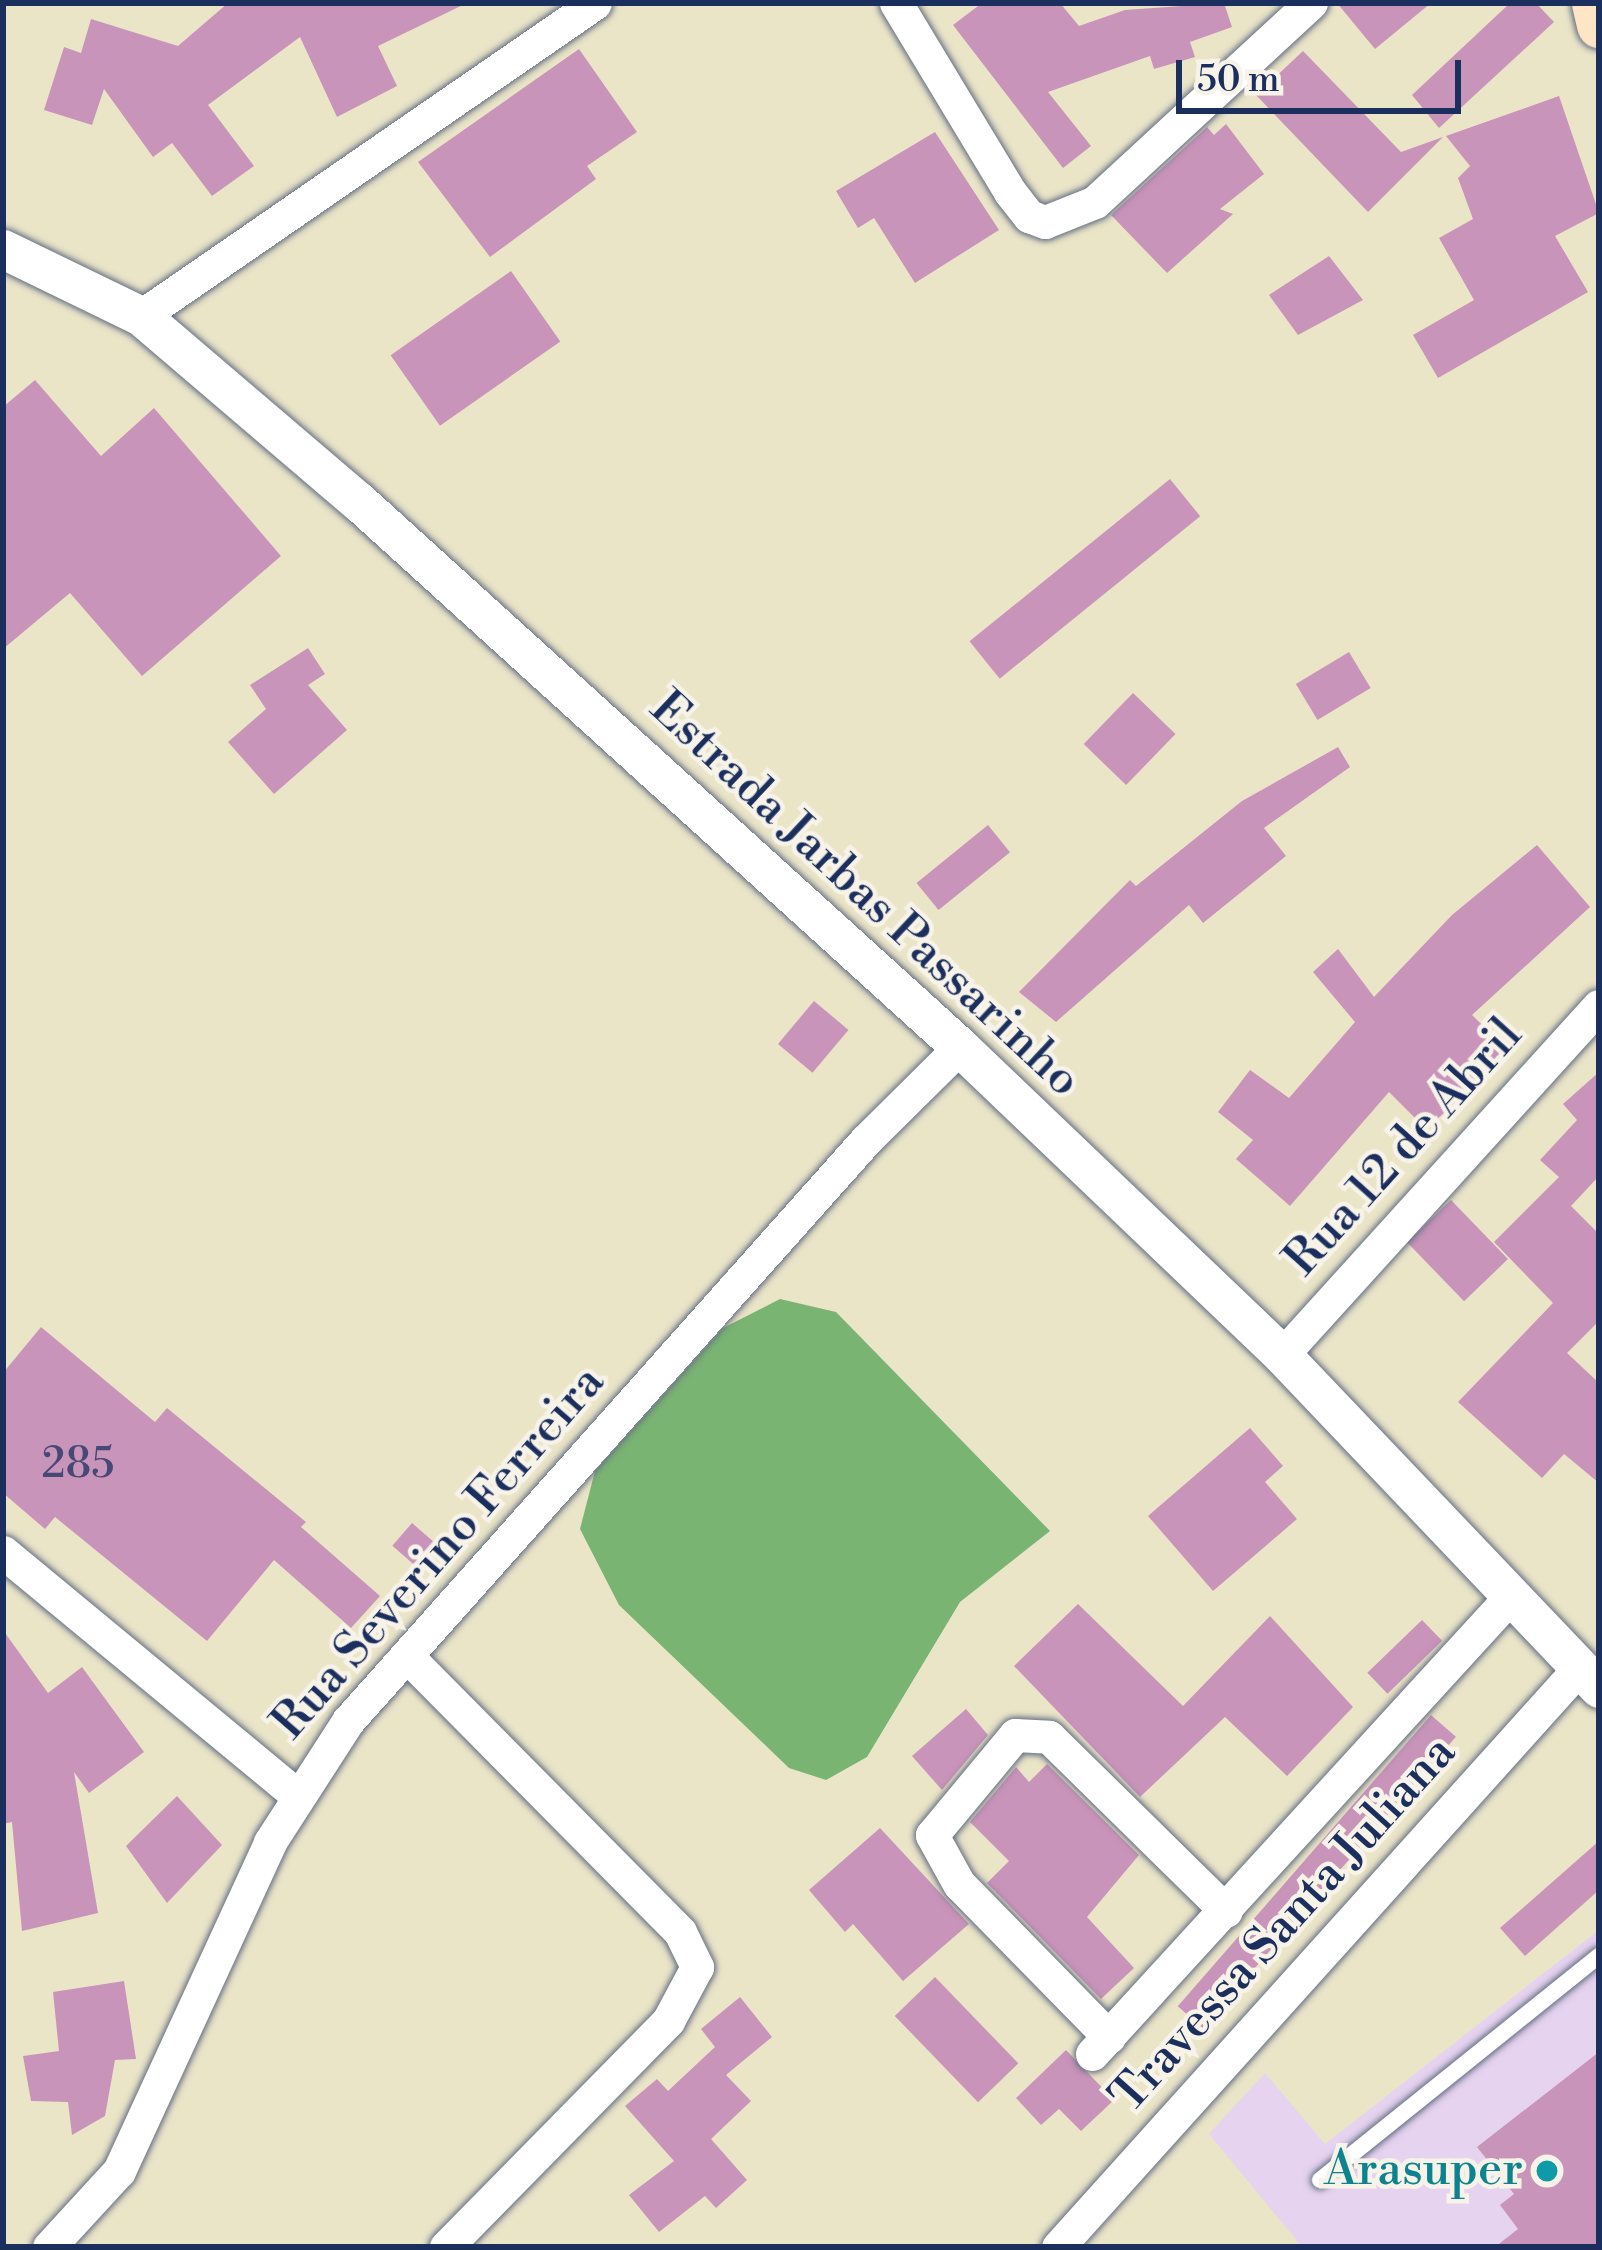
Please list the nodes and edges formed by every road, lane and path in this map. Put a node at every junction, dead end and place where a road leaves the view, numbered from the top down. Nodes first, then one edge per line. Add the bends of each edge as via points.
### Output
1 (595, 3) edge
2 (896, 3) edge
3 (1311, 3) edge
4 (1594, 3) edge
5 (1599, 25) edge
6 (3, 249) edge
7 (141, 316) junction
8 (1599, 1006) edge
9 (960, 1047) junction
10 (1282, 1355) junction
11 (3, 1552) edge
12 (1511, 1596) junction
13 (409, 1658) junction
14 (1590, 1678) edge
15 (296, 1794) junction
16 (1226, 1911) junction
17 (1599, 1957) edge
18 (1320, 2180) dead end
19 (49, 2247) edge
20 (446, 2247) edge
21 (1058, 2247) edge

1 - 7 street
2 - 3 street via 1010,192 1029,217 1045,222 1096,202
4 - 5 main road
6 - 7 street, Estrada Jarbas Passarinho
7 - 9 street, Estrada Jarbas Passarinho via 359,502
8 - 10 street, Rua 12 de Abril
9 - 10 street, Estrada Jarbas Passarinho
9 - 13 street, Rua Severino Ferreira via 866,1139
10 - 12 street, Estrada Jarbas Passarinho
11 - 15 street
12 - 14 street, Estrada Jarbas Passarinho
12 - 16 street
13 - 15 street, Rua Severino Ferreira via 348,1721
13 - 20 street via 695,1952 687,1996
14 - 21 street, Travessa Santa Juliana
15 - 19 street, Rua Severino Ferreira via 119,2170
16 - 16 street via 1049,1737 1015,1735 932,1835 958,1884 1101,2045
17 - 18 lane

